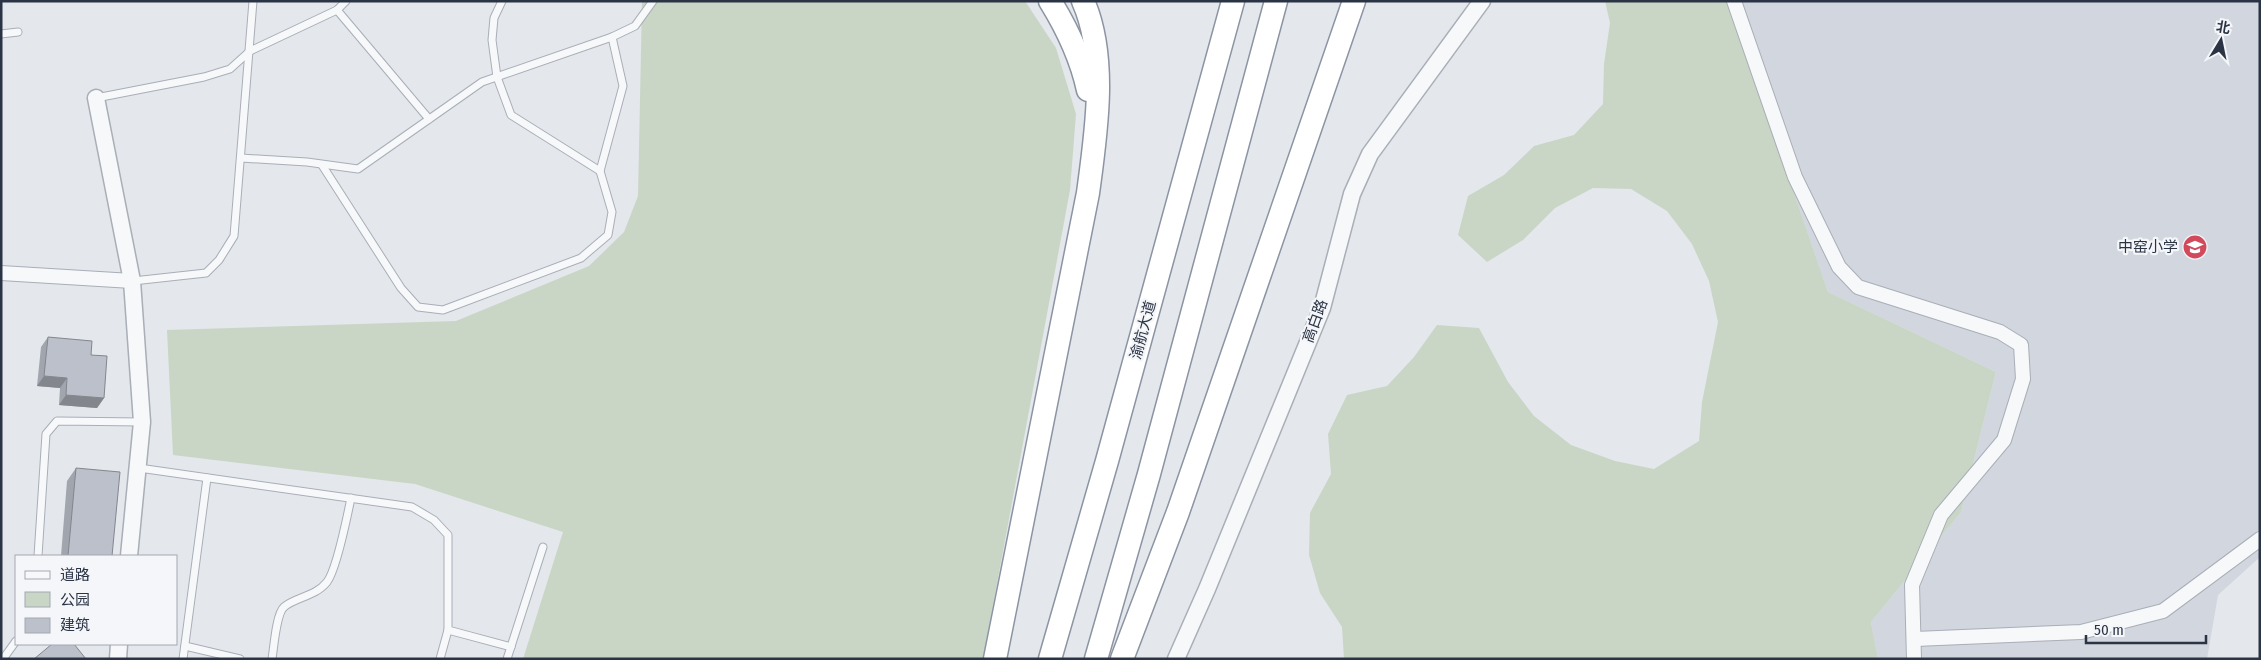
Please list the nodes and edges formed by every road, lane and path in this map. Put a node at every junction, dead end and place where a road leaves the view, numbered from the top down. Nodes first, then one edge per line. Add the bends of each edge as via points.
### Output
1 (253, 1) edge
2 (346, 1) edge
3 (502, 1) edge
4 (653, 1) edge
5 (1050, 1) edge
6 (1083, 1) edge
7 (1233, 1) edge
8 (1276, 1) edge
9 (1354, 1) edge
10 (1482, 1) edge
11 (1734, 1) edge
12 (338, 10) junction
13 (18, 32) dead end
14 (1, 34) edge
15 (612, 37) junction
16 (250, 51) junction
17 (496, 77) junction
18 (96, 98) joint
19 (429, 119) junction
20 (1096, 128) junction
21 (240, 158) junction
22 (322, 165) junction
23 (600, 171) junction
24 (1, 273) edge
25 (132, 281) junction
26 (142, 422) junction
27 (139, 468) junction
28 (207, 478) junction
29 (351, 498) junction
30 (2260, 539) edge
31 (544, 547) dead end
32 (38, 555) edge
33 (129, 555) edge
34 (448, 630) junction
35 (1915, 639) junction
36 (15, 642) edge
37 (120, 645) edge
38 (185, 646) junction
39 (511, 647) junction
40 (3, 659) edge
41 (118, 659) edge
42 (183, 659) edge
43 (240, 659) edge
44 (272, 659) edge
45 (440, 659) edge
46 (507, 659) edge
47 (995, 659) edge
48 (1050, 659) edge
49 (1096, 659) edge
50 (1122, 659) edge
51 (1176, 659) edge
52 (1914, 659) edge

1 - 16 lane
2 - 12 lane
3 - 17 lane via 494,18 492,40
4 - 15 lane via 635,26
5 - 20 highway via 1067,29 1082,67
6 - 20 highway via 1090,17 1097,64
7 - 48 highway, 渝航大道
8 - 49 highway
9 - 50 highway via 1178,512
10 - 51 street, 高白路 via 1370,154 1352,194 1322,308
11 - 35 street via 1795,177 1839,267 1858,287 2000,332 2021,345 2022,379 2004,440 1941,515 1912,585
12 - 16 lane
12 - 19 lane
13 - 14 lane
15 - 17 lane
15 - 23 lane via 623,86
16 - 18 lane via 230,69
16 - 21 lane
17 - 19 lane via 482,82
17 - 23 lane via 511,115
18 - 25 street
19 - 22 lane via 358,169
20 - 47 highway via 1088,192
21 - 22 lane
21 - 25 lane via 234,236 219,260 206,273
22 - 23 lane via 401,288 418,307 444,310 582,258 608,235 612,212
24 - 25 street
25 - 26 street
26 - 27 street
26 - 32 lane via 57,421 46,434
27 - 28 lane
27 - 33 street
28 - 29 lane
28 - 38 lane
29 - 34 lane via 412,507 434,520 448,535
29 - 44 lane via 339,551 327,582 312,594 284,607 279,616
30 - 35 street via 2163,611 2081,632
31 - 39 lane
34 - 39 lane
34 - 45 lane
35 - 52 street
36 - 40 lane
37 - 41 street
38 - 42 lane
38 - 43 lane
39 - 46 lane

